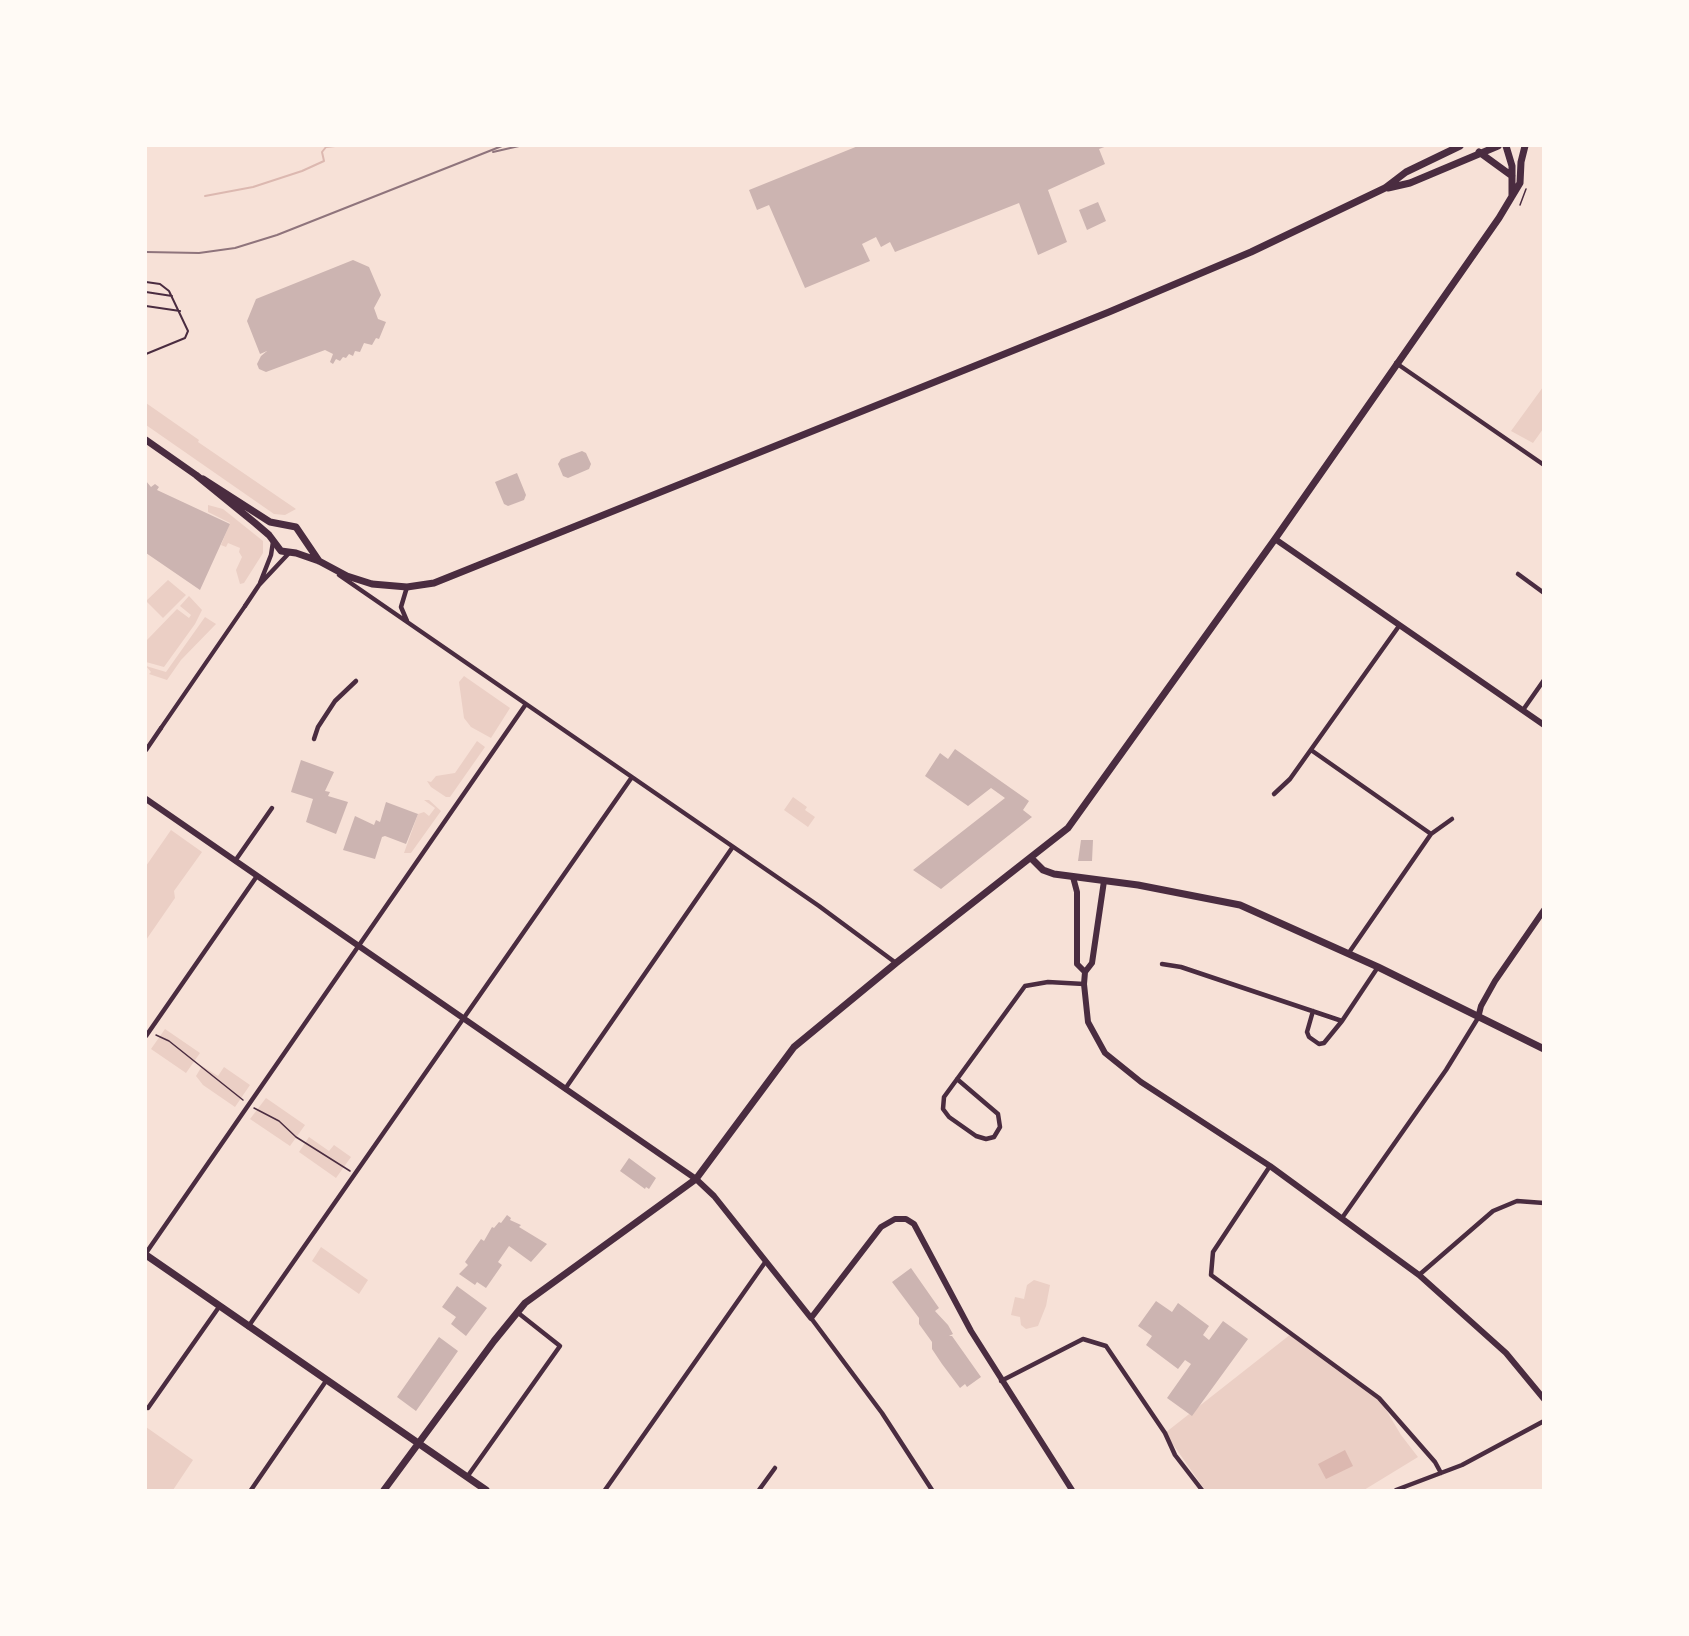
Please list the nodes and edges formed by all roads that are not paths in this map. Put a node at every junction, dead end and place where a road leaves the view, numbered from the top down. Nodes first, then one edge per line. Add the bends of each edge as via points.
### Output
1 (1460, 146) edge
2 (1498, 146) edge
3 (1506, 146) edge
4 (1525, 146) edge
5 (1479, 152) junction
6 (1512, 176) junction
7 (1385, 188) junction
8 (1512, 198) junction
9 (146, 282) edge
10 (146, 292) edge
11 (172, 296) junction
12 (146, 306) edge
13 (180, 311) junction
14 (146, 354) edge
15 (1396, 363) junction
16 (146, 440) edge
17 (1544, 465) edge
18 (196, 475) junction
19 (282, 524) junction
20 (301, 536) junction
21 (1275, 539) junction
22 (272, 541) junction
23 (290, 552) junction
24 (319, 561) junction
25 (1518, 574) dead end
26 (259, 585) junction
27 (406, 587) junction
28 (1544, 592) edge
29 (245, 606) joint
30 (408, 623) junction
31 (1399, 626) junction
32 (1544, 680) edge
33 (356, 681) dead end
34 (526, 704) junction
35 (1522, 710) junction
36 (1544, 725) edge
37 (161, 728) joint
38 (314, 739) dead end
39 (146, 750) edge
40 (1311, 750) junction
41 (632, 777) junction
42 (1274, 794) dead end
43 (146, 799) edge
44 (272, 808) dead end
45 (1452, 819) dead end
46 (1431, 834) junction
47 (732, 848) junction
48 (1031, 858) junction
49 (235, 861) junction
50 (257, 876) junction
51 (1073, 877) junction
52 (1104, 881) junction
53 (1544, 910) edge
54 (358, 946) junction
55 (1348, 954) junction
56 (896, 963) junction
57 (1162, 964) dead end
58 (1378, 967) junction
59 (1085, 972) junction
60 (1084, 984) junction
61 (1313, 1011) junction
62 (1478, 1018) junction
63 (464, 1019) junction
64 (1342, 1021) junction
65 (146, 1036) edge
66 (1544, 1049) edge
67 (957, 1079) junction
68 (565, 1089) junction
69 (1270, 1166) junction
70 (696, 1179) junction
71 (1544, 1203) edge
72 (1342, 1218) junction
73 (146, 1254) edge
74 (766, 1261) junction
75 (1419, 1275) junction
76 (219, 1307) junction
77 (516, 1312) junction
78 (811, 1318) junction
79 (248, 1327) junction
80 (326, 1381) junction
81 (1001, 1381) junction
82 (1544, 1398) edge
83 (148, 1408) dead end
84 (1544, 1421) edge
85 (417, 1443) junction
86 (774, 1468) dead end
87 (1441, 1473) junction
88 (466, 1478) junction
89 (251, 1491) edge
90 (384, 1491) edge
91 (486, 1491) edge
92 (605, 1491) edge
93 (759, 1491) edge
94 (932, 1491) edge
95 (1072, 1491) edge
96 (1202, 1491) edge
97 (1396, 1491) edge

1 - 7 main road via 1406,172
2 - 5 main road
3 - 6 main road
4 - 8 main road via 1520,183
5 - 6 main road
5 - 7 main road via 1410,183
6 - 8 main road
7 - 27 main road via 1251,252 1109,312 451,579
8 - 15 main road
9 - 11 lane via 163,285
10 - 11 lane
11 - 13 lane
12 - 13 lane
13 - 14 lane via 188,329 185,338
15 - 17 street
15 - 21 main road
16 - 18 main road
18 - 19 main road via 268,521
18 - 22 main road
19 - 20 main road via 296,527
19 - 22 main road via 274,530
20 - 23 main road via 298,546
20 - 24 main road
21 - 31 street
21 - 48 main road via 1080,813 1063,833
22 - 23 main road via 281,551
22 - 26 street via 271,555
23 - 24 main road
23 - 26 street
24 - 27 main road via 364,582
24 - 30 street
25 - 28 street
26 - 29 street
27 - 30 street via 401,607
29 - 37 street
30 - 34 street
31 - 35 street
31 - 40 street
32 - 35 street
33 - 38 street via 335,701
34 - 41 street
34 - 54 street
35 - 36 street
37 - 39 street
40 - 42 street
40 - 46 street
41 - 47 street
41 - 63 street
43 - 49 street
44 - 49 street
45 - 46 street
46 - 55 street
47 - 56 street
47 - 68 street
48 - 51 main road via 1046,872
48 - 56 main road
49 - 50 street
50 - 54 street
50 - 65 street
51 - 52 main road
51 - 59 street via 1077,892 1077,964
52 - 55 main road via 1240,905
52 - 59 street via 1092,963
53 - 62 street via 1495,981
54 - 63 street
54 - 73 street
55 - 58 main road
56 - 70 main road via 794,1047
57 - 61 street
58 - 62 main road
58 - 64 street
59 - 60 street
60 - 67 street via 1048,982 1024,986
60 - 69 street via 1090,1029 1110,1059
61 - 64 street
61 - 64 street via 1307,1032 1319,1044
62 - 66 main road
62 - 72 street
63 - 68 street
63 - 79 street
67 - 67 street via 998,1114 1000,1127 994,1137 976,1136 946,1113 944,1097
68 - 70 street
69 - 72 street
69 - 87 street via 1213,1252 1210,1275 1379,1398
70 - 74 street
70 - 77 main road
71 - 75 street via 1517,1201 1492,1211
72 - 75 street
73 - 76 main road
74 - 78 street
74 - 92 street
75 - 82 street via 1498,1345
76 - 79 main road
76 - 83 street
77 - 85 main road
77 - 88 street via 560,1346
78 - 81 street via 881,1227 895,1219 906,1220 920,1232
78 - 94 street via 882,1413
79 - 80 main road
80 - 85 main road
80 - 89 street
81 - 95 street
81 - 96 street via 1083,1339 1106,1346
84 - 87 street
85 - 88 main road
85 - 90 main road
86 - 93 street
87 - 97 street
88 - 91 main road

